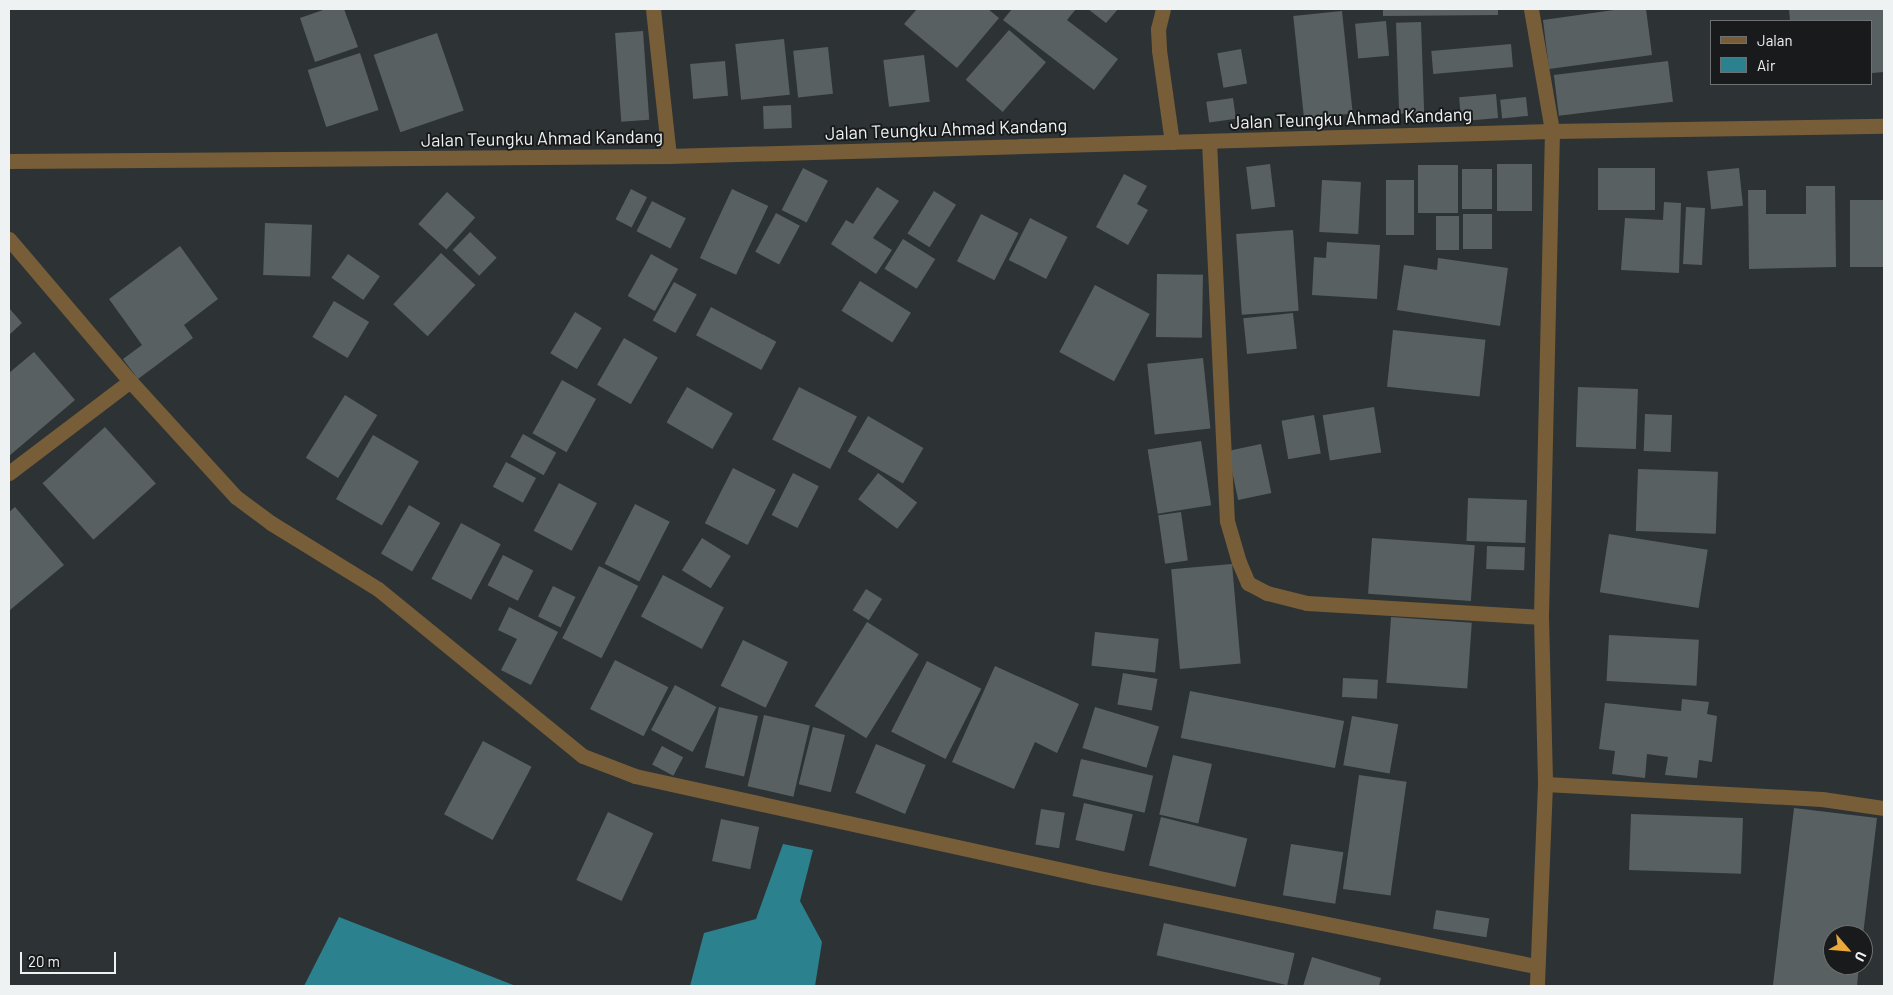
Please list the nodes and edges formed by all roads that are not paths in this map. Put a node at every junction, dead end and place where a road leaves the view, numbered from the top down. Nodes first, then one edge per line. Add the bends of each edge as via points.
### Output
1 (654, 9) edge
2 (1163, 9) edge
3 (1531, 9) edge
4 (1884, 126) edge
5 (1552, 131) junction
6 (1209, 141) junction
7 (1172, 142) junction
8 (669, 156) junction
9 (9, 161) edge
10 (9, 239) edge
11 (130, 381) junction
12 (9, 473) edge
13 (1541, 617) junction
14 (1545, 784) junction
15 (1884, 808) edge
16 (1537, 966) junction
17 (1537, 986) edge

1 - 8 street
2 - 7 street via 1158,29 1158,50
3 - 5 street
4 - 5 street, Jalan Teungku Ahmad Kandang
5 - 6 street, Jalan Teungku Ahmad Kandang
5 - 13 street
6 - 7 street, Jalan Teungku Ahmad Kandang
6 - 13 street via 1227,521 1248,583 1267,593 1306,603
7 - 8 street, Jalan Teungku Ahmad Kandang
8 - 9 street, Jalan Teungku Ahmad Kandang
10 - 11 street
11 - 12 street
11 - 16 street via 236,496 271,524 378,589 583,756 636,776 1094,877
13 - 14 street
14 - 15 street via 1822,799
14 - 16 street
16 - 17 street

